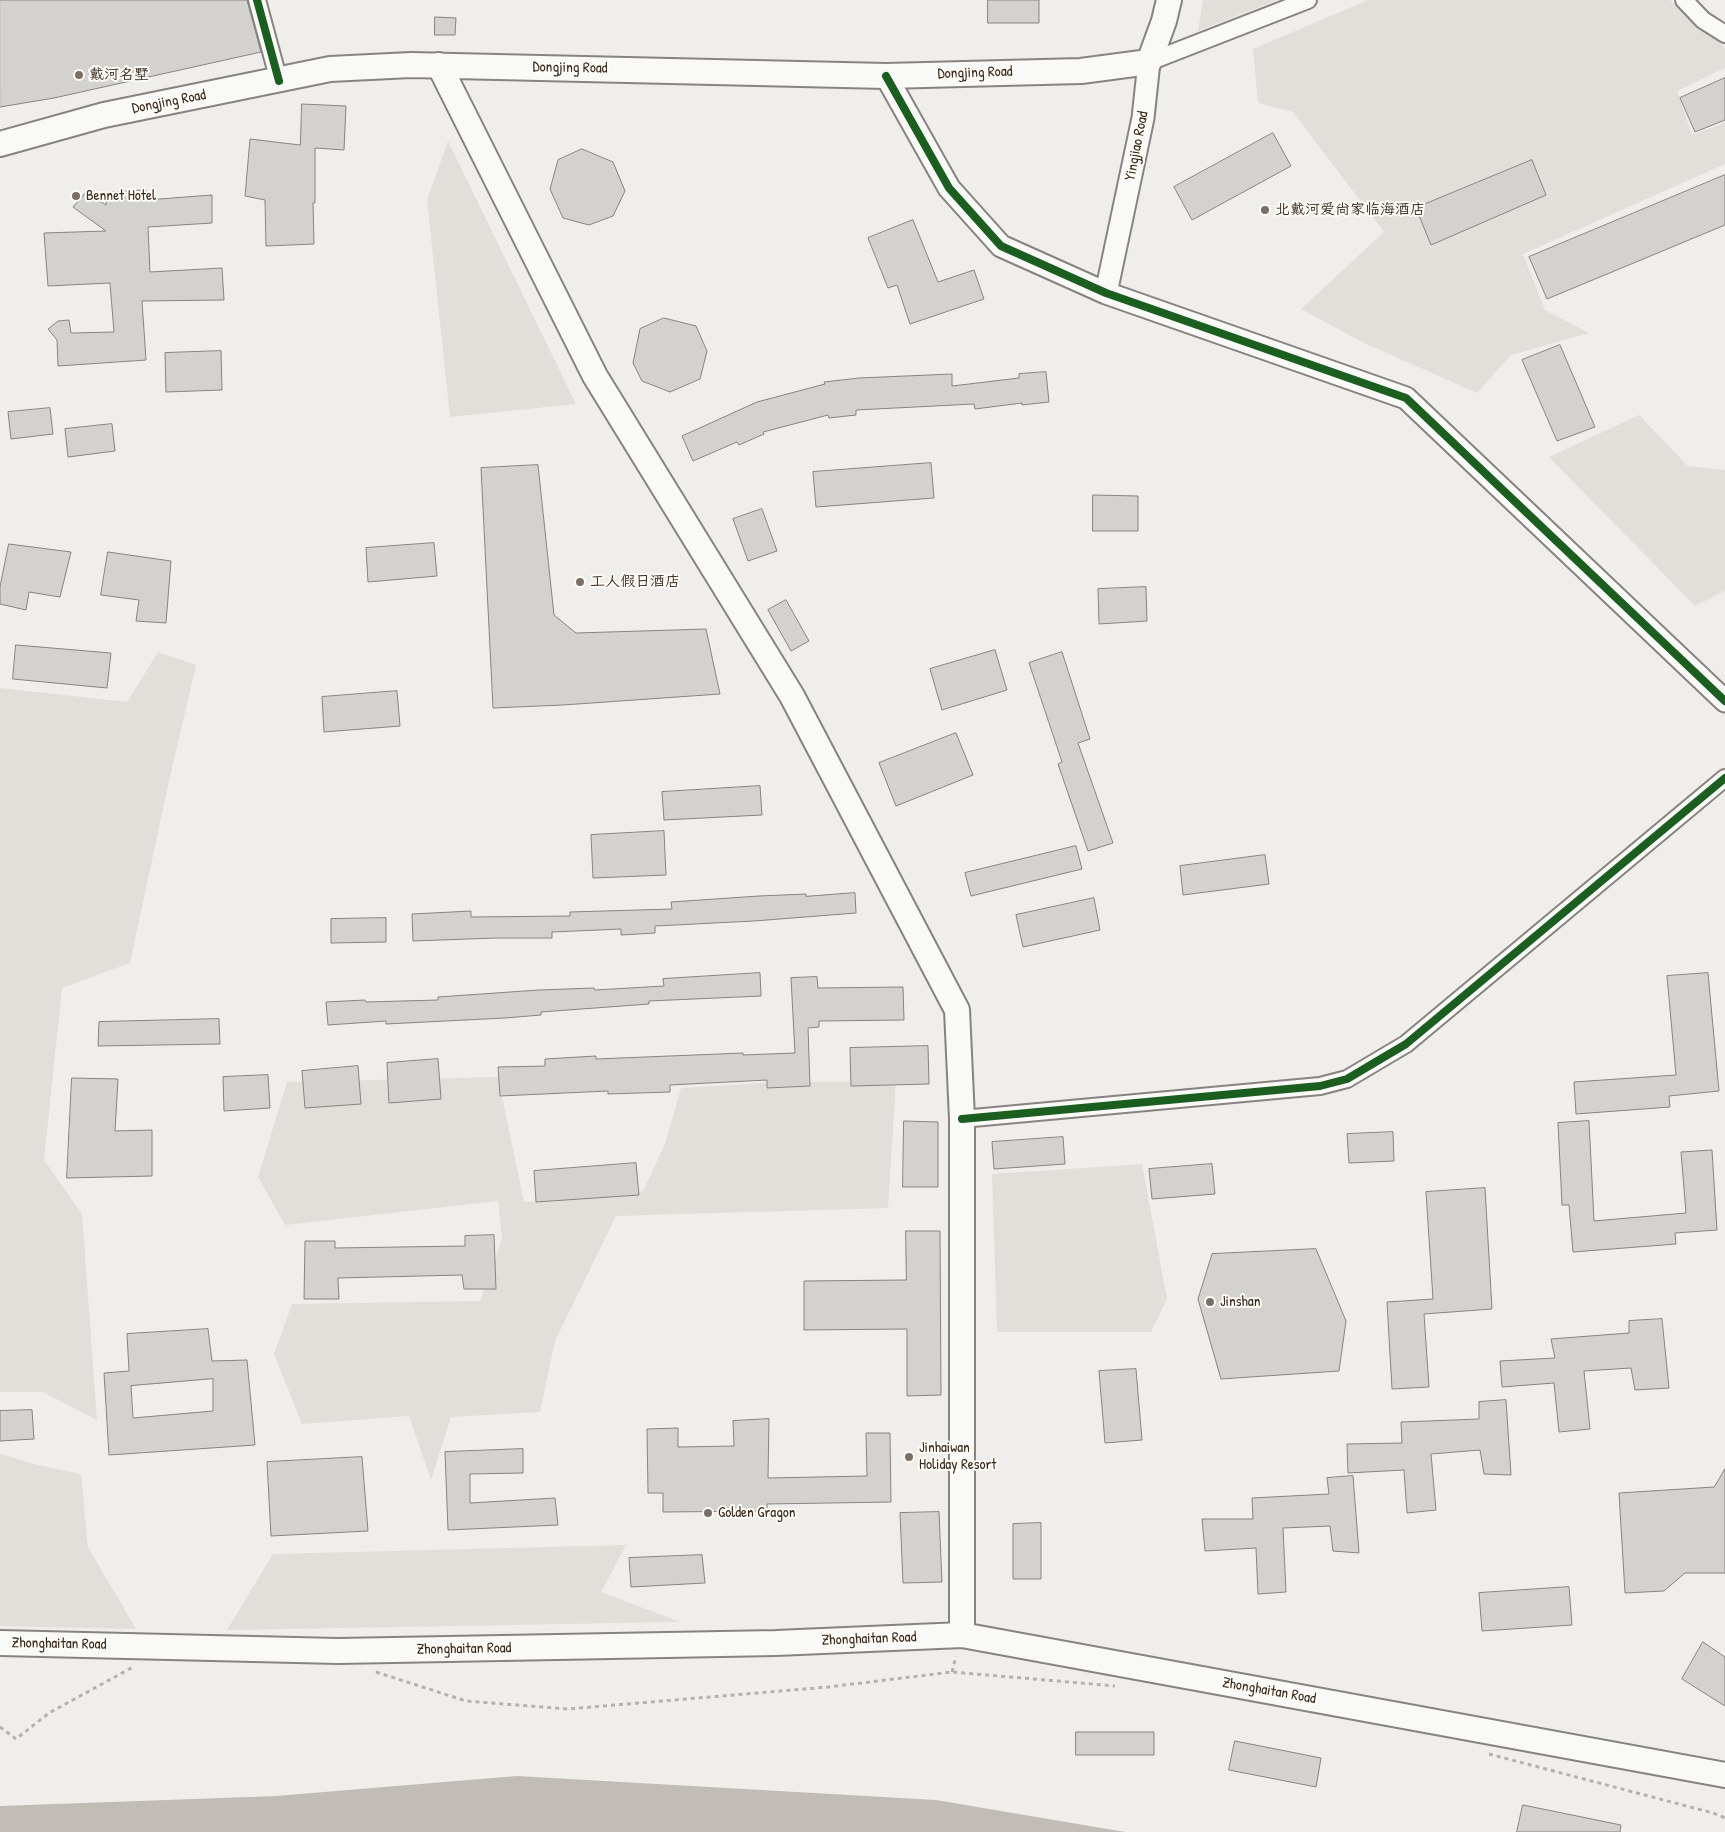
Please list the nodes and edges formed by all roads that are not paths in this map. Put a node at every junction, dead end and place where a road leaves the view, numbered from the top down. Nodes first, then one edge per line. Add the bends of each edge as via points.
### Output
1 (257, 0) edge
2 (1169, 0) edge
3 (1308, 0) edge
4 (1684, 0) edge
5 (1725, 34) edge
6 (1149, 62) junction
7 (439, 66) junction
8 (886, 76) junction
9 (279, 81) junction
10 (0, 144) edge
11 (1106, 293) junction
12 (1725, 701) edge
13 (1725, 778) edge
14 (962, 1119) junction
15 (962, 1635) junction
16 (0, 1643) edge
17 (1725, 1775) edge

1 - 9 street
2 - 6 main road, Yingjiao Road
3 - 6 street
4 - 5 street via 1703,20
6 - 8 main road, Dongjing Road via 1081,71
6 - 11 street, Yingjiao Road via 1143,118
7 - 8 main road, Dongjing Road
7 - 9 main road, Dongjing Road via 330,69
7 - 14 main road via 595,376 792,696 957,1010
8 - 11 street via 949,188 1001,246
9 - 10 main road, Dongjing Road via 104,115
11 - 12 street via 1406,398
13 - 14 street via 1406,1044 1347,1079 1320,1086
14 - 15 main road
15 - 16 main road, Zhonghaitan Road via 776,1643 338,1651
15 - 17 main road, Zhonghaitan Road

